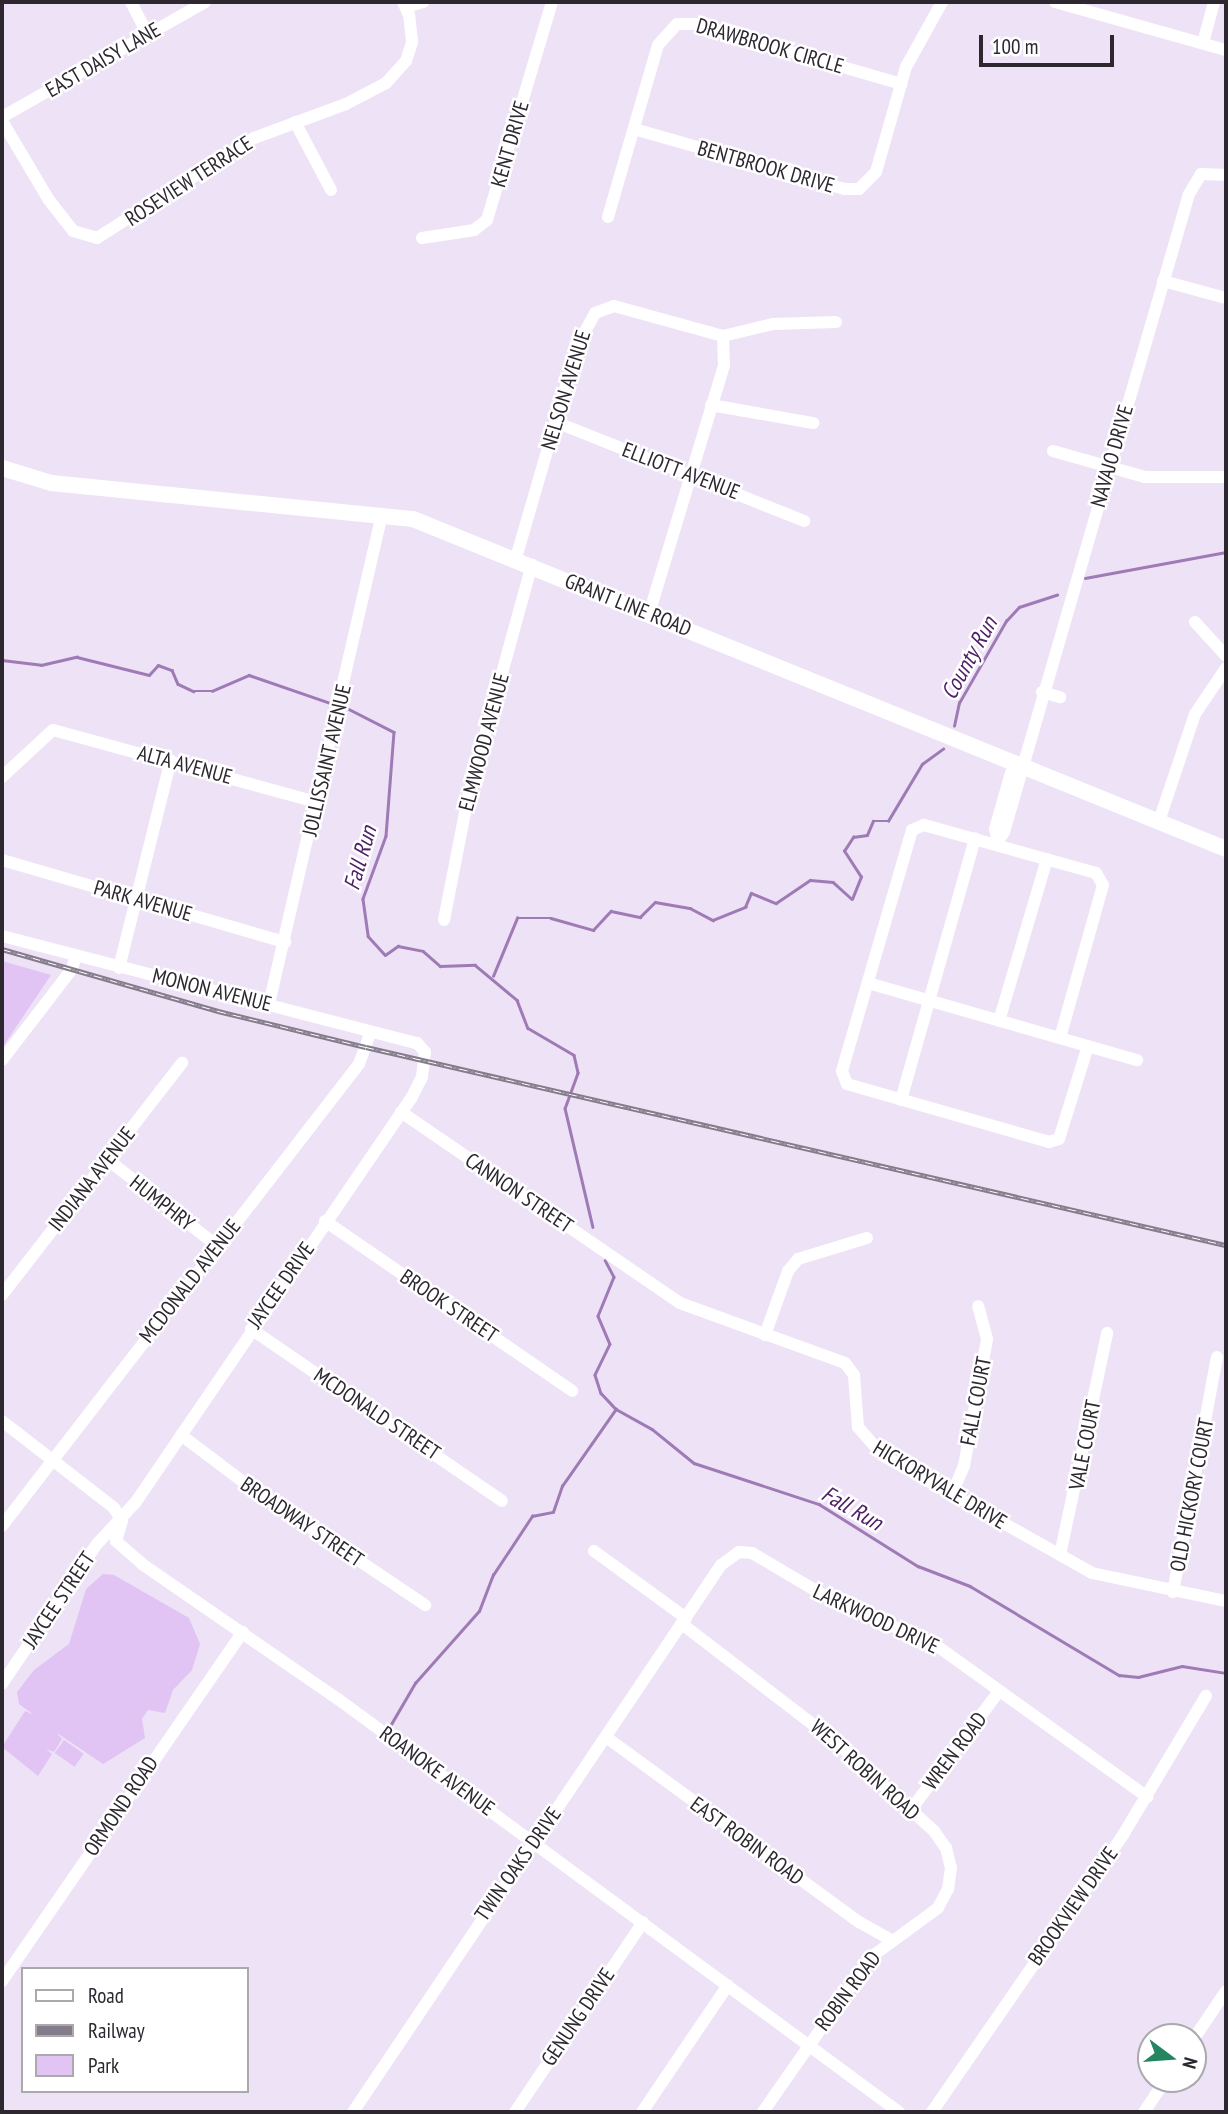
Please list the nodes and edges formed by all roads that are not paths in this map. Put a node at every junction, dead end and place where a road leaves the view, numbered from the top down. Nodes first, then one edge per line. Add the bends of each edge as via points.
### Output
1 (131, 2) edge
2 (205, 2) edge
3 (423, 2) edge
4 (552, 2) edge
5 (942, 2) edge
6 (1055, 2) edge
7 (1214, 2) edge
8 (404, 5) edge
9 (1081, 6) edge
10 (147, 34) junction
11 (1203, 43) junction
12 (1226, 50) edge
13 (902, 84) junction
14 (2, 119) edge
15 (295, 122) junction
16 (634, 129) junction
17 (1226, 175) edge
18 (331, 190) dead end
19 (608, 218) dead end
20 (422, 238) dead end
21 (1164, 281) junction
22 (1226, 298) edge
23 (836, 322) dead end
24 (723, 337) junction
25 (711, 405) junction
26 (558, 423) junction
27 (813, 423) dead end
28 (1053, 451) dead end
29 (1109, 467) junction
30 (2, 468) edge
31 (691, 475) junction
32 (1226, 477) edge
33 (382, 514) junction
34 (804, 521) dead end
35 (516, 558) junction
36 (532, 565) junction
37 (649, 614) junction
38 (1195, 622) dead end
39 (1226, 656) edge
40 (1226, 668) edge
41 (1042, 692) junction
42 (1060, 697) dead end
43 (171, 760) junction
44 (1019, 767) junction
45 (2, 777) edge
46 (317, 802) junction
47 (1159, 821) junction
48 (975, 838) junction
49 (997, 841) junction
50 (1226, 849) edge
51 (1047, 859) junction
52 (2, 860) edge
53 (136, 898) junction
54 (444, 920) dead end
55 (2, 936) edge
56 (285, 942) junction
57 (76, 956) junction
58 (119, 968) junction
59 (868, 983) junction
60 (929, 1000) junction
61 (269, 1004) junction
62 (999, 1021) junction
63 (370, 1033) junction
64 (1060, 1038) junction
65 (421, 1046) joint
66 (1088, 1046) junction
67 (2, 1060) edge
68 (1137, 1060) dead end
69 (182, 1063) dead end
70 (901, 1100) junction
71 (401, 1112) junction
72 (107, 1159) junction
73 (326, 1221) junction
74 (867, 1238) dead end
75 (217, 1246) junction
76 (638, 1275) joint
77 (2, 1295) edge
78 (978, 1306) dead end
79 (251, 1329) junction
80 (1107, 1333) dead end
81 (765, 1335) junction
82 (1217, 1357) dead end
83 (572, 1391) dead end
84 (2, 1421) edge
85 (181, 1435) junction
86 (52, 1460) junction
87 (952, 1494) junction
88 (502, 1501) dead end
89 (121, 1519) junction
90 (2, 1526) edge
91 (594, 1551) dead end
92 (1060, 1555) junction
93 (1173, 1592) junction
94 (1226, 1601) edge
95 (425, 1605) dead end
96 (684, 1621) junction
97 (243, 1632) junction
98 (2, 1684) edge
99 (999, 1691) junction
100 (1206, 1696) dead end
101 (606, 1737) junction
102 (1147, 1797) junction
103 (910, 1811) junction
104 (533, 1842) junction
105 (643, 1922) junction
106 (891, 1940) junction
107 (2, 1981) edge
108 (728, 1985) junction
109 (1226, 1990) edge
110 (1204, 2023) edge
111 (808, 2044) junction
112 (1157, 2093) edge
113 (354, 2112) edge
114 (514, 2112) edge
115 (642, 2112) edge
116 (763, 2112) edge
117 (898, 2112) edge
118 (932, 2112) edge
119 (1144, 2112) edge

1 - 10 street
2 - 10 street, EAST DAISY LANE
3 - 8 street, ROSEVIEW TERRACE
4 - 20 street, KENT DRIVE via 487,220 474,230
5 - 13 street, BENTBROOK DRIVE via 917,42
6 - 9 street
7 - 11 street
8 - 15 street, ROSEVIEW TERRACE via 412,42 394,77 346,104
9 - 11 street
10 - 14 street, EAST DAISY LANE
11 - 12 street
13 - 16 street, DRAWBROOK CIRCLE via 685,23 671,28 658,45
13 - 16 street, BENTBROOK DRIVE via 876,172 859,189 844,189
14 - 15 street, ROSEVIEW TERRACE via 49,200 73,231 97,238 244,143
15 - 18 street
16 - 19 street, DRAWBROOK CIRCLE
17 - 21 street, NAVAJO DRIVE via 1202,174 1192,186
21 - 22 street
21 - 29 street, NAVAJO DRIVE
23 - 24 street via 773,324
24 - 25 street via 724,366
24 - 26 street, NELSON AVENUE via 614,306 604,308 588,318
25 - 27 street
25 - 31 street
26 - 31 street, ELLIOTT AVENUE
26 - 35 street, NELSON AVENUE
28 - 29 street
29 - 32 street via 1168,480
29 - 41 street, NAVAJO DRIVE
30 - 33 main road, GRANT LINE ROAD via 51,483
31 - 34 street, ELLIOTT AVENUE
31 - 37 street
33 - 35 main road, GRANT LINE ROAD via 413,519
33 - 46 street, JOLLISSAINT AVENUE
35 - 36 main road, GRANT LINE ROAD
36 - 37 main road, GRANT LINE ROAD
36 - 54 street, ELMWOOD AVENUE via 469,793
37 - 44 main road, GRANT LINE ROAD
38 - 39 street
40 - 47 street via 1195,715
41 - 42 street
41 - 44 street, NAVAJO DRIVE
43 - 45 street, ALTA AVENUE via 53,730
43 - 46 street, ALTA AVENUE
43 - 53 street
44 - 47 main road, GRANT LINE ROAD
44 - 49 street, NAVAJO DRIVE
46 - 56 street, JOLLISSAINT AVENUE
47 - 50 main road, GRANT LINE ROAD
48 - 49 street
48 - 59 street via 924,825 912,830
48 - 60 street
49 - 51 street
51 - 62 street
51 - 64 street via 1096,873 1103,885
52 - 53 street, PARK AVENUE
53 - 56 street, PARK AVENUE
53 - 58 street
55 - 57 street, MONON AVENUE
56 - 61 street, JOLLISSAINT AVENUE
57 - 58 street, MONON AVENUE
57 - 67 street via 72,970
58 - 61 street, MONON AVENUE
59 - 60 street
59 - 70 street via 842,1071 847,1084
60 - 62 street
60 - 70 street
61 - 63 street, MONON AVENUE
62 - 64 street
63 - 65 street, MONON AVENUE
63 - 75 street, MCDONALD AVENUE via 359,1064
64 - 66 street
65 - 71 street, JAYCEE DRIVE via 425,1052 422,1077
66 - 68 street
66 - 70 street via 1059,1139 1049,1142
69 - 72 street, INDIANA AVENUE
71 - 73 street, JAYCEE DRIVE
71 - 76 street, CANNON STREET
72 - 75 street, HUMPHRY
72 - 77 street, INDIANA AVENUE
73 - 79 street, JAYCEE DRIVE
73 - 83 street, BROOK STREET
74 - 81 street via 798,1259 788,1271
75 - 86 street, MCDONALD AVENUE
76 - 81 street, HICKORYVALE DRIVE via 694,1311
78 - 87 street, FALL COURT via 987,1339 964,1466
79 - 85 street, JAYCEE DRIVE
79 - 88 street, MCDONALD STREET
80 - 92 street, VALE COURT
81 - 87 street, HICKORYVALE DRIVE via 845,1363 854,1375 854,1409 867,1443
82 - 93 street, OLD HICKORY COURT
84 - 86 street
85 - 89 street, JAYCEE DRIVE
85 - 95 street, BROADWAY STREET
86 - 89 street via 114,1508
86 - 90 street, MCDONALD AVENUE
87 - 92 street, HICKORYVALE DRIVE
89 - 97 street, ROANOKE AVENUE via 115,1538 120,1546
89 - 98 street, JAYCEE STREET via 97,1544
91 - 96 street, WEST ROBIN ROAD
92 - 93 street, HICKORYVALE DRIVE via 1102,1577
93 - 94 street, HICKORYVALE DRIVE
96 - 99 street, LARKWOOD DRIVE via 726,1559 745,1551 837,1603 923,1637
96 - 101 street, TWIN OAKS DRIVE
96 - 103 street, WEST ROBIN ROAD via 818,1726
97 - 104 street, ROANOKE AVENUE
97 - 107 street, ORMOND ROAD
99 - 102 street, LARKWOOD DRIVE
99 - 103 street, WREN ROAD
100 - 102 street, BROOKVIEW DRIVE
101 - 104 street, TWIN OAKS DRIVE
101 - 106 street, EAST ROBIN ROAD via 847,1914
102 - 118 street, BROOKVIEW DRIVE
103 - 106 street, WEST ROBIN ROAD via 941,1839 951,1879 938,1909
104 - 105 street, ROANOKE AVENUE
104 - 113 street, TWIN OAKS DRIVE
105 - 108 street, ROANOKE AVENUE
105 - 114 street, GENUNG DRIVE
106 - 111 street, ROBIN ROAD via 871,1957
108 - 111 street, ROANOKE AVENUE
108 - 115 street
109 - 110 street
111 - 116 street, ROBIN ROAD
111 - 117 street, ROANOKE AVENUE
112 - 119 street

